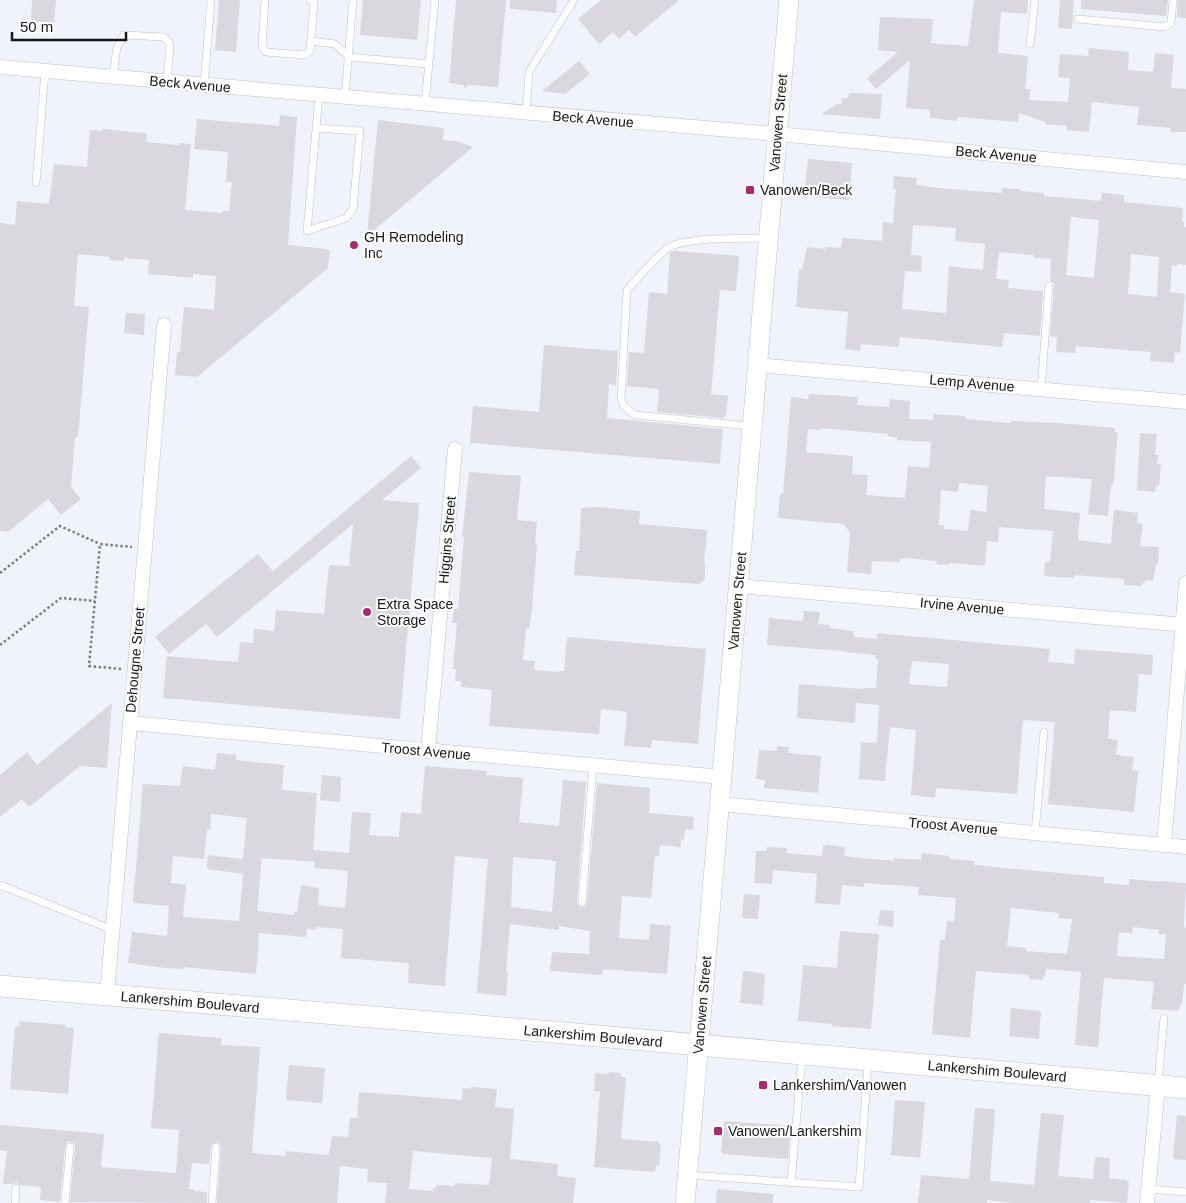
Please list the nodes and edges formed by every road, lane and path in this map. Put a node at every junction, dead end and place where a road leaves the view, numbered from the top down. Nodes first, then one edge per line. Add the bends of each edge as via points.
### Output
1 (211, 0) edge
2 (265, 0) edge
3 (310, 0) edge
4 (353, 0) edge
5 (435, 0) edge
6 (574, 0) edge
7 (789, 0) edge
8 (1035, 0) edge
9 (1173, 0) edge
10 (1078, 19) dead end
11 (311, 41) junction
12 (1030, 44) dead end
13 (348, 57) junction
14 (428, 64) junction
15 (0, 67) edge
16 (45, 71) junction
17 (114, 77) junction
18 (167, 82) junction
19 (204, 85) junction
20 (319, 95) junction
21 (345, 97) junction
22 (424, 104) junction
23 (526, 113) junction
24 (316, 128) junction
25 (778, 134) junction
26 (1186, 172) edge
27 (36, 183) dead end
28 (768, 238) junction
29 (1049, 286) dead end
30 (164, 324) dead end
31 (757, 365) junction
32 (1041, 389) junction
33 (1186, 402) edge
34 (752, 426) junction
35 (455, 449) dead end
36 (100, 544) junction
37 (145, 548) junction
38 (0, 573) edge
39 (1186, 583) edge
40 (738, 586) junction
41 (94, 601) junction
42 (1184, 625) edge
43 (0, 645) edge
44 (135, 670) junction
45 (130, 723) junction
46 (1044, 732) dead end
47 (428, 751) junction
48 (593, 766) junction
49 (722, 777) junction
50 (719, 804) junction
51 (1035, 834) junction
52 (1164, 844) junction
53 (1186, 846) edge
54 (0, 885) edge
55 (582, 902) dead end
56 (113, 930) junction
57 (0, 986) edge
58 (107, 995) junction
59 (1164, 1018) dead end
60 (698, 1045) junction
61 (802, 1054) junction
62 (868, 1060) junction
63 (1158, 1086) junction
64 (1186, 1088) edge
65 (70, 1147) dead end
66 (216, 1147) dead end
67 (687, 1175) junction
68 (791, 1182) junction
69 (16, 1188) dead end
70 (1186, 1192) edge
71 (1148, 1196) edge
72 (15, 1203) edge
73 (65, 1203) edge
74 (212, 1203) edge
75 (685, 1203) edge

1 - 19 lane
2 - 11 lane via 262,46 266,52 305,55 310,51
3 - 11 lane via 314,3
4 - 13 lane
5 - 14 lane
6 - 23 lane via 530,72
7 - 25 main road, Vanowen Street
8 - 12 lane
9 - 10 lane via 1171,23 1165,27
11 - 13 lane via 335,44
13 - 14 lane
13 - 21 lane
14 - 22 lane
15 - 16 street, Beck Avenue
16 - 17 street, Beck Avenue
16 - 27 lane
17 - 18 street, Beck Avenue
17 - 18 lane via 117,47 124,35 164,37 170,44
18 - 19 street, Beck Avenue
19 - 20 street, Beck Avenue
20 - 21 street, Beck Avenue
20 - 24 lane
21 - 22 street, Beck Avenue
22 - 23 street, Beck Avenue
23 - 25 street, Beck Avenue
24 - 24 lane via 310,199 307,231 346,218 353,209 360,131
25 - 26 street, Beck Avenue
25 - 28 main road, Vanowen Street
28 - 31 main road, Vanowen Street
28 - 34 lane via 676,243 626,290 623,405 635,415
29 - 32 lane
30 - 37 street, Dehougne Street
31 - 32 street, Lemp Avenue
31 - 34 main road, Vanowen Street
32 - 33 street, Lemp Avenue
34 - 40 main road, Vanowen Street
35 - 47 street, Higgins Street
36 - 37 path
36 - 38 path via 60,526
36 - 41 path
37 - 44 street, Dehougne Street
39 - 42 street
40 - 42 street, Irvine Avenue
40 - 49 main road, Vanowen Street
41 - 43 path via 61,598
41 - 44 path via 89,666
42 - 52 street
44 - 45 street, Dehougne Street
45 - 47 street, Troost Avenue
45 - 56 street, Dehougne Street
46 - 51 lane
47 - 48 street, Troost Avenue
48 - 49 street, Troost Avenue
48 - 55 lane
49 - 50 main road, Vanowen Street
50 - 51 street, Troost Avenue
50 - 60 main road, Vanowen Street
51 - 52 street, Troost Avenue
52 - 53 street, Troost Avenue
54 - 56 lane
56 - 58 street, Dehougne Street
57 - 58 main road, Lankershim Boulevard
58 - 60 main road, Lankershim Boulevard
59 - 63 lane
60 - 61 main road, Lankershim Boulevard
60 - 67 main road, Vanowen Street
61 - 62 main road, Lankershim Boulevard
61 - 68 lane
62 - 63 main road, Lankershim Boulevard
62 - 68 lane via 859,1188
63 - 64 main road, Lankershim Boulevard
63 - 71 street
65 - 73 lane
66 - 74 lane
67 - 68 lane
67 - 75 main road, Vanowen Street
69 - 72 lane
70 - 71 lane

